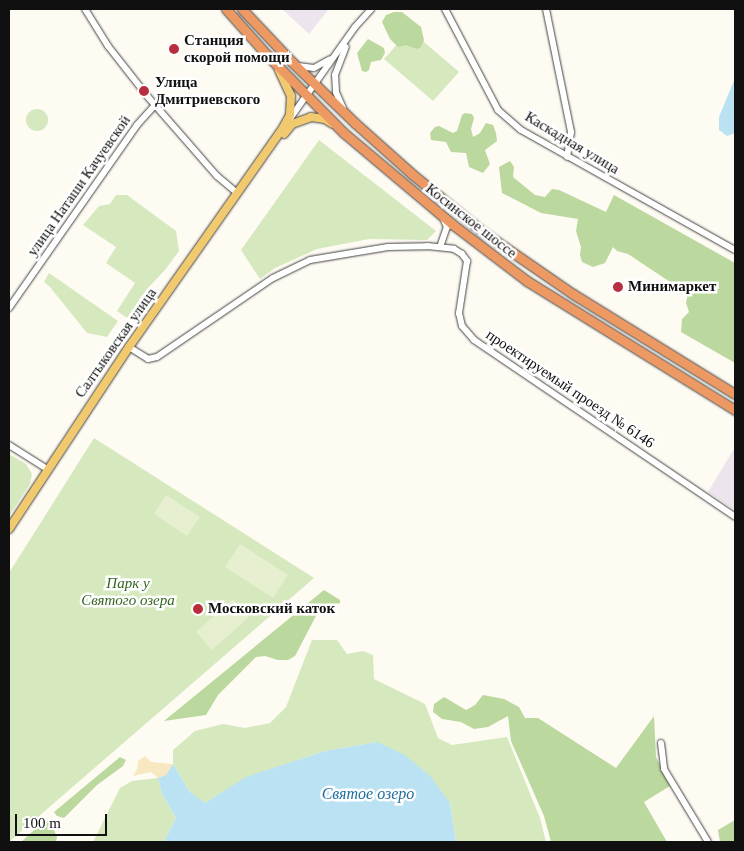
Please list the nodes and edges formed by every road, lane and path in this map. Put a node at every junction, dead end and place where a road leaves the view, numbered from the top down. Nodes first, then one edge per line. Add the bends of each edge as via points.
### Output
1 (85, 9) edge
2 (226, 9) edge
3 (242, 9) edge
4 (371, 9) edge
5 (444, 9) edge
6 (546, 9) edge
7 (344, 46) junction
8 (275, 64) junction
9 (294, 65) junction
10 (316, 86) junction
11 (308, 98) junction
12 (155, 106) junction
13 (355, 123) junction
14 (284, 130) junction
15 (344, 133) junction
16 (567, 157) junction
17 (237, 193) junction
18 (440, 215) junction
19 (446, 234) junction
20 (465, 234) junction
21 (440, 247) junction
22 (735, 250) edge
23 (9, 308) edge
24 (129, 347) junction
25 (735, 394) edge
26 (735, 410) edge
27 (9, 445) edge
28 (47, 469) junction
29 (735, 517) edge
30 (9, 529) edge
31 (661, 743) dead end
32 (708, 842) edge

1 - 12 street via 116,57
2 - 8 highway, Косинское шоссе
3 - 9 highway, Косинское шоссе
4 - 7 street, Салтыковская улица
5 - 16 street, Каскадная улица via 498,110 521,130
6 - 16 street via 571,132
7 - 9 street via 320,66
7 - 10 street, Салтыковская улица
7 - 13 street via 335,85 344,109
8 - 11 highway, Косинское шоссе
8 - 14 main road via 291,96 290,115
9 - 10 highway, Косинское шоссе
10 - 11 street, Салтыковская улица
10 - 13 highway, Косинское шоссе
11 - 14 street, Салтыковская улица
11 - 15 highway, Косинское шоссе
12 - 17 street via 217,176
12 - 23 street, улица Наташи Качуевской via 137,125
13 - 25 highway, Косинское шоссе via 509,252
14 - 15 main road via 312,117 325,120
14 - 17 main road, Салтыковская улица
15 - 18 highway, Косинское шоссе
16 - 22 street, Каскадная улица
17 - 24 main road, Салтыковская улица
18 - 19 street via 446,223
18 - 20 highway, Косинское шоссе
19 - 20 street via 453,231
19 - 21 street
20 - 26 highway, Косинское шоссе via 527,281
21 - 24 street, проектируемый проезд № 6146 via 388,247 310,260 273,278 157,357 148,359
21 - 29 street, проектируемый проезд № 6146 via 459,252 467,261 459,313 462,326 474,340
24 - 28 main road, Салтыковская улица
27 - 28 street
28 - 30 main road, Салтыковская улица
31 - 32 street via 664,769

